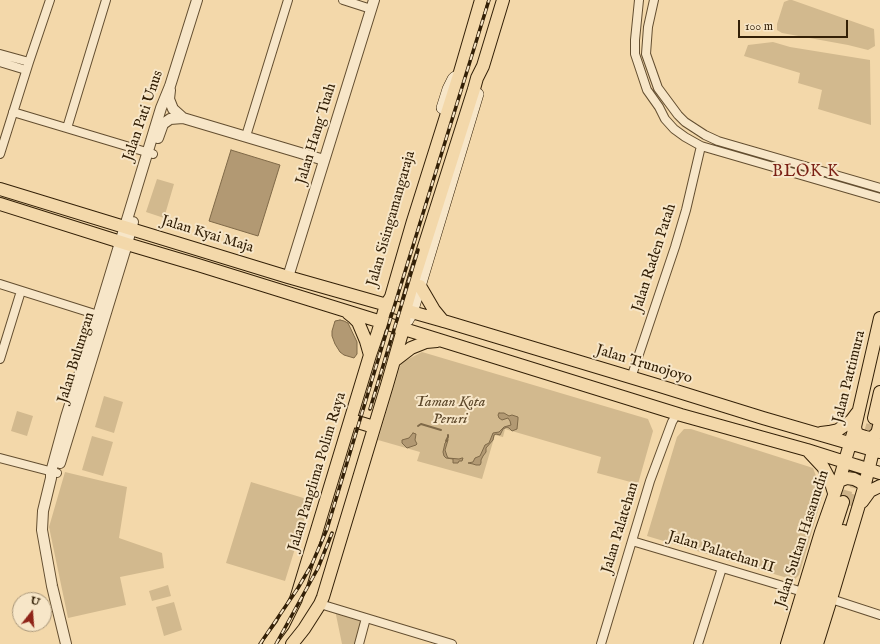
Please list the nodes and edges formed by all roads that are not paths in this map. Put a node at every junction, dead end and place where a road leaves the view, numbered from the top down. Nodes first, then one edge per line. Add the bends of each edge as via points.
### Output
1 (50, 0) edge
2 (106, 0) edge
3 (197, 0) edge
4 (288, 0) edge
5 (343, 0) edge
6 (481, 0) edge
7 (503, 0) edge
8 (639, 0) edge
9 (651, 1) edge
10 (373, 5) edge
11 (0, 54) edge
12 (0, 62) edge
13 (29, 62) junction
14 (483, 66) junction
15 (26, 70) junction
16 (170, 86) junction
17 (13, 112) junction
18 (183, 118) junction
19 (67, 128) junction
20 (246, 136) junction
21 (701, 146) junction
22 (150, 153) junction
23 (0, 154) edge
24 (324, 160) junction
25 (0, 188) edge
26 (880, 188) edge
27 (880, 198) edge
28 (0, 204) edge
29 (127, 228) junction
30 (123, 243) junction
31 (288, 277) junction
32 (0, 284) edge
33 (420, 286) junction
34 (21, 291) junction
35 (386, 305) junction
36 (345, 311) junction
37 (409, 311) junction
38 (98, 314) junction
39 (880, 318) edge
40 (443, 321) junction
41 (381, 322) junction
42 (403, 327) junction
43 (440, 340) junction
44 (2, 343) edge
45 (370, 356) junction
46 (880, 356) edge
47 (0, 359) edge
48 (394, 361) junction
49 (631, 378) junction
50 (880, 392) edge
51 (741, 412) junction
52 (673, 416) junction
53 (351, 420) junction
54 (874, 422) edge
55 (374, 427) junction
56 (855, 427) junction
57 (737, 430) junction
58 (816, 433) junction
59 (850, 443) junction
60 (807, 450) junction
61 (876, 451) edge
62 (0, 458) edge
63 (844, 462) junction
64 (874, 471) edge
65 (53, 474) junction
66 (839, 481) junction
67 (880, 486) edge
68 (864, 488) junction
69 (834, 493) junction
70 (851, 505) junction
71 (632, 541) junction
72 (722, 568) junction
73 (803, 592) junction
74 (832, 599) junction
75 (320, 604) junction
76 (880, 615) edge
77 (366, 618) junction
78 (66, 644) edge
79 (269, 644) edge
80 (292, 644) edge
81 (359, 644) edge
82 (452, 644) edge
83 (601, 644) edge
84 (698, 644) edge
85 (787, 644) edge
86 (797, 644) edge
87 (806, 644) edge
88 (817, 644) edge

1 - 13 street
2 - 19 street
3 - 16 street, Jalan Pati Unus
4 - 20 street
5 - 10 street
6 - 35 main road, Jalan Sisingamangaraja via 391,297
7 - 14 main road
8 - 21 street via 635,54 646,90 674,129
9 - 26 street via 646,54 658,88 685,122 718,141
10 - 24 street, Jalan Hang Tuah
11 - 13 street
12 - 15 street
13 - 15 street
14 - 33 main road via 480,90
14 - 37 main road
15 - 17 street
16 - 18 street via 169,99 173,109
16 - 22 street, Jalan Pati Unus via 161,108
17 - 19 street
17 - 23 street
18 - 20 street
18 - 22 street, Jalan Pati Unus via 170,119 163,124
19 - 22 street
20 - 24 street
21 - 27 street via 736,160
21 - 49 street, Jalan Raden Patah via 675,247
22 - 29 street, Jalan Pati Unus
24 - 31 street, Jalan Hang Tuah
25 - 29 main road, Jalan Kyai Maja
28 - 30 main road, Jalan Kyai Maja
29 - 30 street, Jalan Pati Unus
29 - 31 main road, Jalan Kyai Maja
30 - 36 main road, Jalan Kyai Maja
30 - 38 street, Jalan Bulungan
30 - 65 street, Jalan Bulungan
31 - 35 main road, Jalan Kyai Maja
32 - 34 street
33 - 37 main road
33 - 40 main road
34 - 38 street
34 - 44 street
35 - 37 main road, Jalan Kyai Maja
35 - 41 main road, Jalan Panglima Polim Raya
36 - 41 main road, Jalan Kyai Maja
36 - 45 main road via 358,322
37 - 40 main road, Jalan Trunojoyo
37 - 42 main road
38 - 65 street, Jalan Bulungan via 66,417
39 - 54 main road, Jalan Pattimura
40 - 49 main road, Jalan Trunojoyo
41 - 42 main road, Jalan Kyai Maja
41 - 45 main road, Jalan Panglima Polim Raya
42 - 43 main road
42 - 48 main road
43 - 48 main road via 411,348
43 - 52 main road
44 - 47 street
45 - 53 main road, Jalan Panglima Polim Raya
46 - 54 main road
48 - 55 main road
49 - 51 main road, Jalan Trunojoyo
50 - 54 main road
51 - 57 main road
51 - 58 main road, Jalan Trunojoyo
52 - 57 main road
52 - 71 street, Jalan Palatehan
53 - 55 main road
53 - 79 main road, Jalan Panglima Polim Raya via 296,599 283,625
54 - 56 main road, Jalan Pattimura
54 - 56 main road via 874,437 859,435
54 - 58 main road via 851,421 838,430
54 - 61 main road, Jalan Pattimura
55 - 75 main road
56 - 59 main road, Jalan Pattimura
57 - 60 main road
58 - 59 main road, Jalan Trunojoyo
59 - 61 main road, Jalan Trunojoyo
59 - 63 main road, Jalan Sultan Hasanudin
60 - 63 main road
60 - 69 main road via 823,468
61 - 64 main road
62 - 65 street
63 - 64 main road
63 - 66 main road, Jalan Sultan Hasanudin
64 - 68 main road
65 - 78 street, Jalan Bulungan via 43,511 42,530
66 - 68 main road via 854,479 862,483
66 - 69 main road, Jalan Sultan Hasanudin
67 - 70 main road
68 - 70 main road
69 - 73 main road, Jalan Sultan Hasanudin
70 - 74 main road
70 - 86 main road
70 - 87 main road
71 - 72 street, Jalan Palatehan II
71 - 83 street, Jalan Palatehan
72 - 73 street, Jalan Palatehan II
72 - 84 street
73 - 85 main road, Jalan Sultan Hasanudin
74 - 76 street
74 - 88 main road
75 - 77 street
75 - 80 main road
77 - 81 street
77 - 82 street

